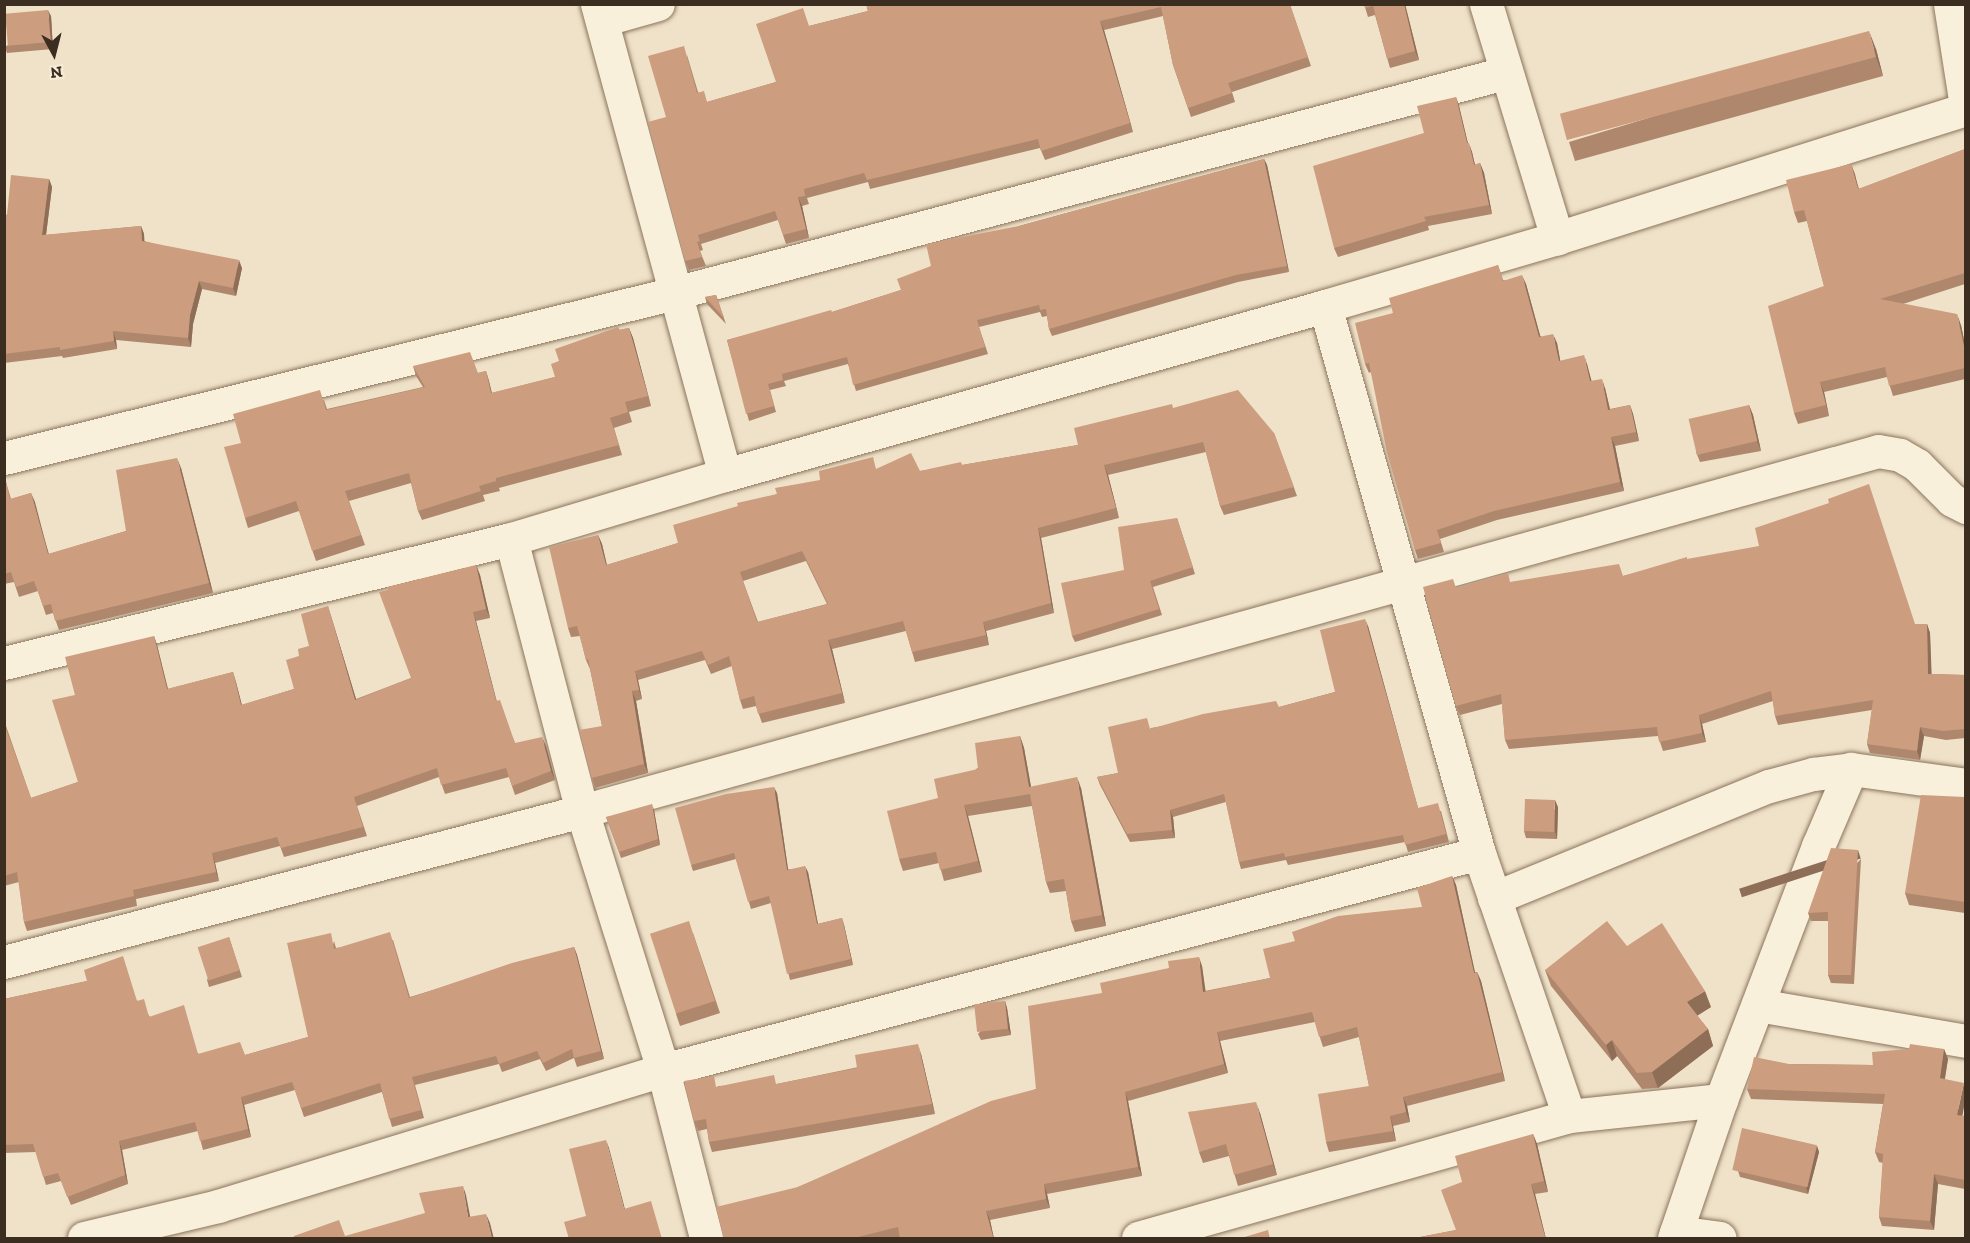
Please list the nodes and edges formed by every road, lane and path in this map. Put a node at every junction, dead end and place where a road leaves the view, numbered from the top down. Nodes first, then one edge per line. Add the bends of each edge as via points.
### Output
1 (658, 4) edge
2 (1486, 4) edge
3 (1950, 4) edge
4 (599, 12) edge
5 (1505, 73) junction
6 (1965, 108) edge
7 (1557, 238) junction
8 (675, 292) junction
9 (1325, 306) junction
10 (4, 458) edge
11 (725, 475) junction
12 (1965, 507) edge
13 (511, 539) junction
14 (1404, 582) junction
15 (4, 663) edge
16 (1851, 769) junction
17 (1965, 785) edge
18 (582, 811) junction
19 (1479, 853) junction
20 (1494, 898) junction
21 (4, 962) edge
22 (1758, 1005) junction
23 (1965, 1041) edge
24 (663, 1070) junction
25 (1721, 1101) junction
26 (1569, 1116) junction
27 (1675, 1235) edge
28 (84, 1239) edge
29 (706, 1239) edge
30 (1138, 1239) edge
31 (1720, 1239) edge

1 - 4 street
2 - 5 street
3 - 6 street
4 - 8 street
5 - 7 street
5 - 8 street
6 - 7 street
7 - 9 street
8 - 10 street
8 - 11 street
9 - 11 street
9 - 14 street
11 - 13 street
12 - 14 street via 1952,500 1917,465 1900,455 1878,452
13 - 15 street
13 - 18 street
14 - 18 street
14 - 19 street
16 - 17 street
16 - 20 street via 1769,786
16 - 22 street
18 - 21 street
18 - 24 street
19 - 20 street
19 - 24 street
20 - 26 street
22 - 23 street
22 - 25 street
24 - 28 street via 218,1206
24 - 29 street
25 - 26 street
25 - 27 street
26 - 30 street
27 - 31 street

